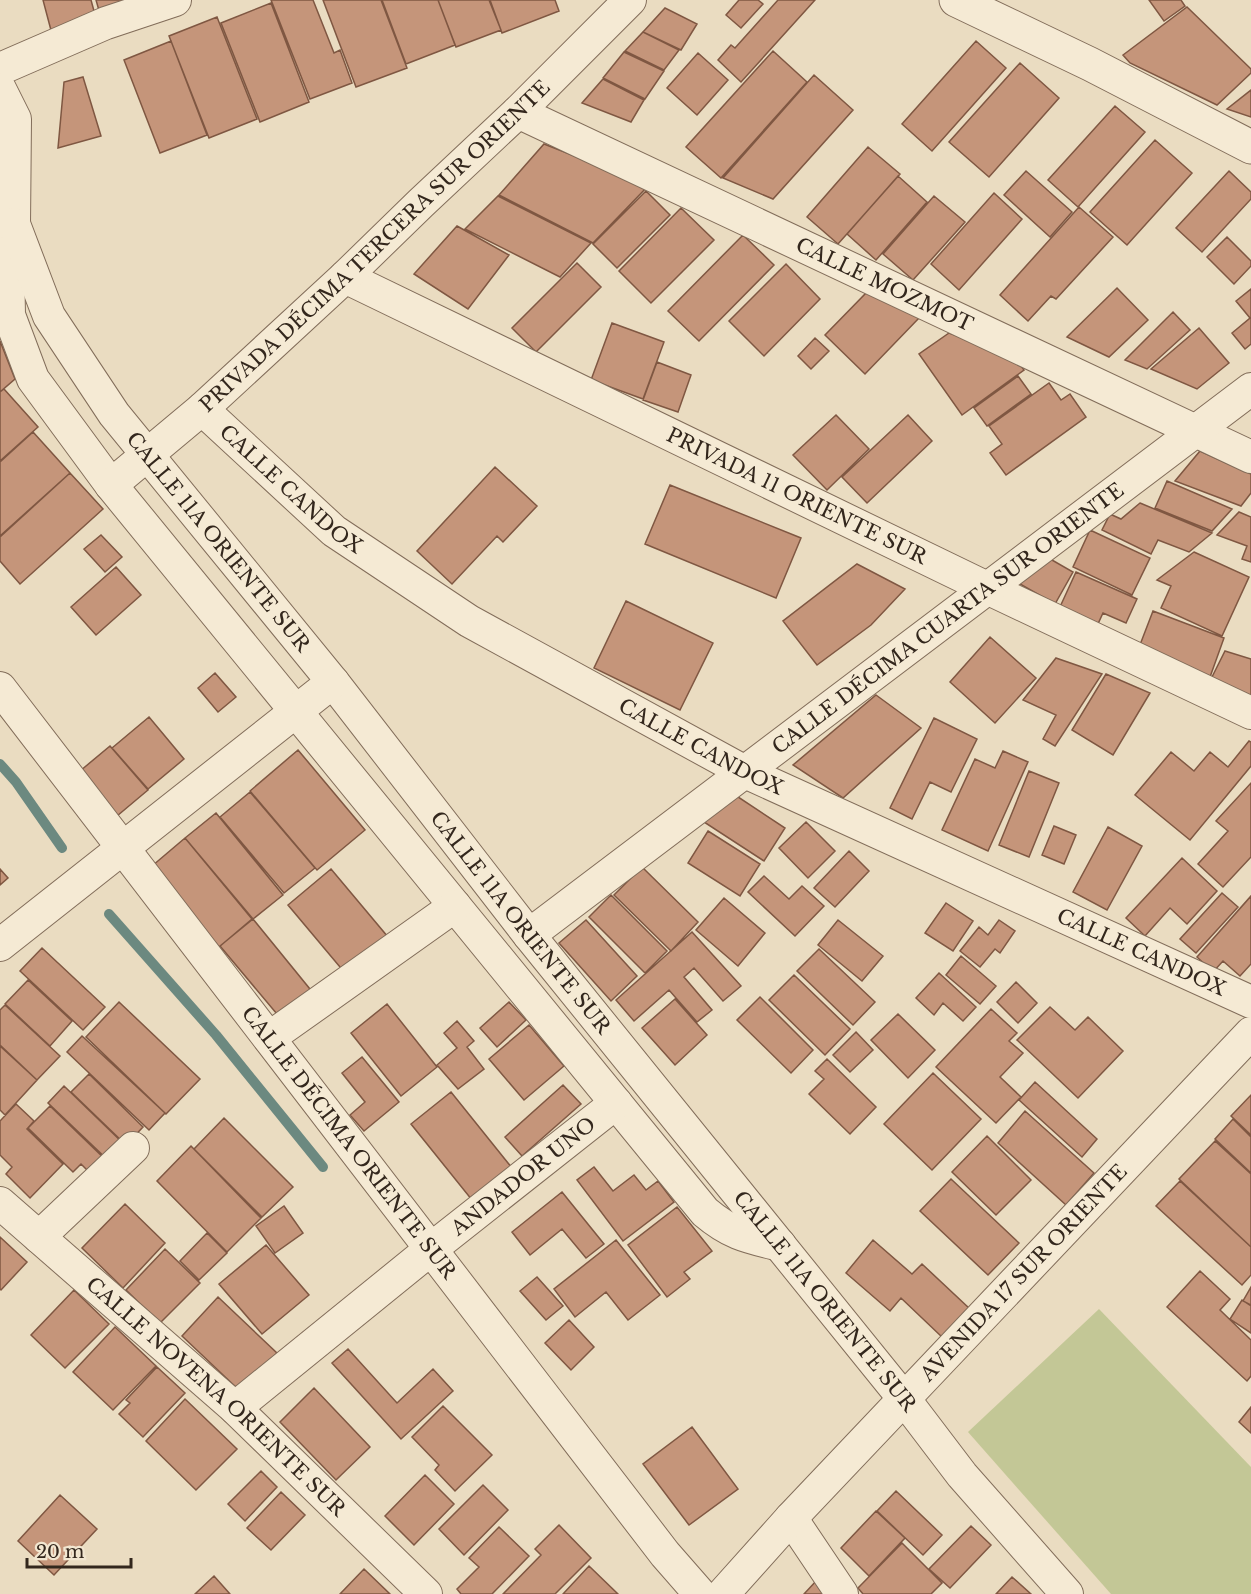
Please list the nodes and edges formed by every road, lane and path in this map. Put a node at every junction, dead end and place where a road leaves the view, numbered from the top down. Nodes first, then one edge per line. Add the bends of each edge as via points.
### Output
1 (175, 0) edge
2 (630, 0) edge
3 (956, 0) edge
4 (0, 69) edge
5 (0, 89) edge
6 (518, 112) junction
7 (1251, 147) edge
8 (8, 181) edge
9 (14, 224) junction
10 (345, 278) junction
11 (1251, 389) edge
12 (202, 409) junction
13 (114, 414) junction
14 (1196, 431) junction
15 (79, 441) junction
16 (148, 454) junction
17 (1251, 456) edge
18 (111, 485) junction
19 (987, 588) junction
20 (333, 682) junction
21 (0, 688) edge
22 (297, 711) junction
23 (1251, 713) edge
24 (745, 772) junction
25 (124, 847) junction
26 (455, 906) junction
27 (528, 935) junction
28 (0, 945) edge
29 (1251, 1002) edge
30 (1251, 1033) edge
31 (270, 1038) junction
32 (616, 1103) junction
33 (133, 1148) dead end
34 (0, 1203) edge
35 (39, 1237) junction
36 (780, 1245) junction
37 (431, 1249) junction
38 (904, 1400) junction
39 (235, 1408) junction
40 (791, 1518) junction
41 (426, 1594) edge
42 (700, 1594) edge
43 (723, 1594) edge
44 (842, 1594) edge
45 (1067, 1594) edge

1 - 4 street
2 - 6 street, PRIVADA DÉCIMA TERCERA SUR ORIENTE
3 - 7 street
5 - 8 street, CALLE 11A ORIENTE SUR via 15,118
6 - 10 street, PRIVADA DÉCIMA TERCERA SUR ORIENTE
6 - 14 street, CALLE MOZMOT
8 - 9 street, CALLE 11A ORIENTE SUR
9 - 13 street, CALLE 11A ORIENTE SUR via 49,316
9 - 15 street, CALLE 11A ORIENTE SUR via 8,260 9,315 33,379
10 - 12 street, PRIVADA DÉCIMA TERCERA SUR ORIENTE
10 - 19 street, PRIVADA 11 ORIENTE SUR
11 - 14 street, CALLE DÉCIMA CUARTA SUR ORIENTE
12 - 16 street, PRIVADA DÉCIMA TERCERA SUR ORIENTE
12 - 24 street, CALLE CANDOX via 353,544 469,621
13 - 15 street
13 - 16 street, CALLE 11A ORIENTE SUR
14 - 17 street, CALLE MOZMOT
14 - 19 street, CALLE DÉCIMA CUARTA SUR ORIENTE
15 - 18 street, CALLE 11A ORIENTE SUR
16 - 18 street, PRIVADA DÉCIMA TERCERA SUR ORIENTE
16 - 20 street, CALLE 11A ORIENTE SUR
18 - 22 street, CALLE 11A ORIENTE SUR
19 - 23 street, PRIVADA 11 ORIENTE SUR
19 - 24 street, CALLE DÉCIMA CUARTA SUR ORIENTE
20 - 22 street
20 - 27 street, CALLE 11A ORIENTE SUR
21 - 25 street, CALLE DÉCIMA ORIENTE SUR
22 - 25 street
22 - 26 street, CALLE 11A ORIENTE SUR
24 - 27 street, CALLE DÉCIMA CUARTA SUR ORIENTE
24 - 29 street, CALLE CANDOX
25 - 28 street
25 - 31 street, CALLE DÉCIMA ORIENTE SUR
26 - 31 street
26 - 32 street, CALLE 11A ORIENTE SUR
27 - 36 street, CALLE 11A ORIENTE SUR
30 - 38 street, AVENIDA 17 SUR ORIENTE
31 - 37 street, CALLE DÉCIMA ORIENTE SUR
32 - 36 street, CALLE 11A ORIENTE SUR via 705,1212 722,1227
32 - 37 street, ANDADOR UNO
33 - 35 street
34 - 35 street, CALLE NOVENA ORIENTE SUR
35 - 39 street, CALLE NOVENA ORIENTE SUR
36 - 38 street, CALLE 11A ORIENTE SUR
37 - 39 street, ANDADOR UNO
37 - 42 street, CALLE DÉCIMA ORIENTE SUR via 665,1554
38 - 40 street, AVENIDA 17 SUR ORIENTE
38 - 45 street, CALLE 11A ORIENTE SUR via 962,1475
39 - 41 street, CALLE NOVENA ORIENTE SUR
40 - 43 street, AVENIDA 17 SUR ORIENTE
40 - 44 street

